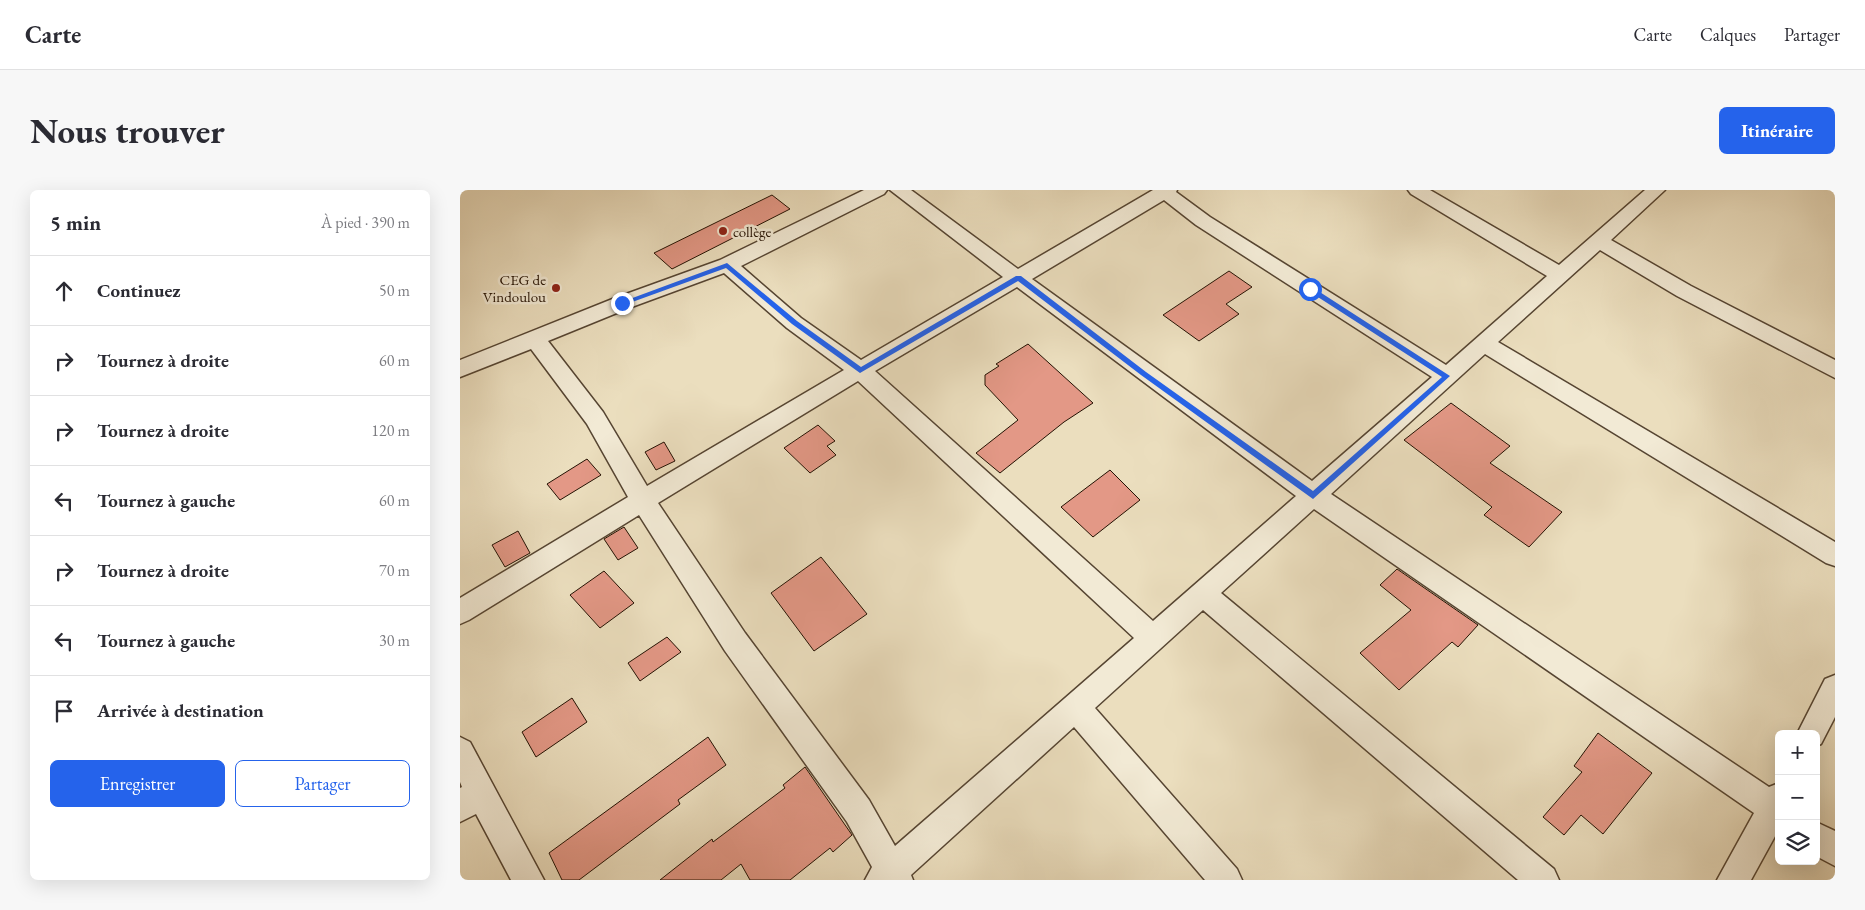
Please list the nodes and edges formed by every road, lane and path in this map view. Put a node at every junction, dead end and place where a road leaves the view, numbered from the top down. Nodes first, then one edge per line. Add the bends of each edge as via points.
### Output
1 (878, 190) edge
2 (898, 190) edge
3 (1417, 190) edge
4 (1165, 191) edge
5 (1650, 191) edge
6 (1598, 241) junction
7 (727, 265) junction
8 (1561, 274) junction
9 (1019, 278) junction
10 (534, 338) junction
11 (1483, 343) junction
12 (460, 369) edge
13 (1835, 370) edge
14 (860, 371) junction
15 (1447, 376) junction
16 (1313, 496) junction
17 (643, 501) junction
18 (1835, 555) edge
19 (1203, 594) junction
20 (460, 612) edge
21 (1153, 638) junction
22 (1835, 688) edge
23 (1075, 707) junction
24 (1814, 730) edge
25 (460, 752) edge
26 (471, 799) edge
27 (1775, 805) edge
28 (1775, 809) edge
29 (1820, 840) edge
30 (1835, 850) edge
31 (890, 877) edge
32 (528, 880) edge
33 (1226, 880) edge
34 (1543, 880) edge
35 (1733, 880) edge

1 - 7 street
2 - 9 street
3 - 8 street
4 - 9 street
4 - 15 street via 1203,221
5 - 6 street
6 - 8 street
6 - 13 street via 1684,291
7 - 10 street
7 - 14 street via 794,323
8 - 11 street
9 - 14 street
9 - 16 street via 1144,374
10 - 12 street
10 - 17 street via 595,418
11 - 15 street
11 - 18 street
14 - 17 street
14 - 21 street
15 - 16 street
16 - 19 street
16 - 27 street
17 - 20 street
17 - 31 street via 735,642 858,811
19 - 21 street
19 - 34 street
21 - 23 street
22 - 24 street
23 - 31 street
23 - 33 street
25 - 26 street
26 - 32 street
28 - 35 street
29 - 30 street

